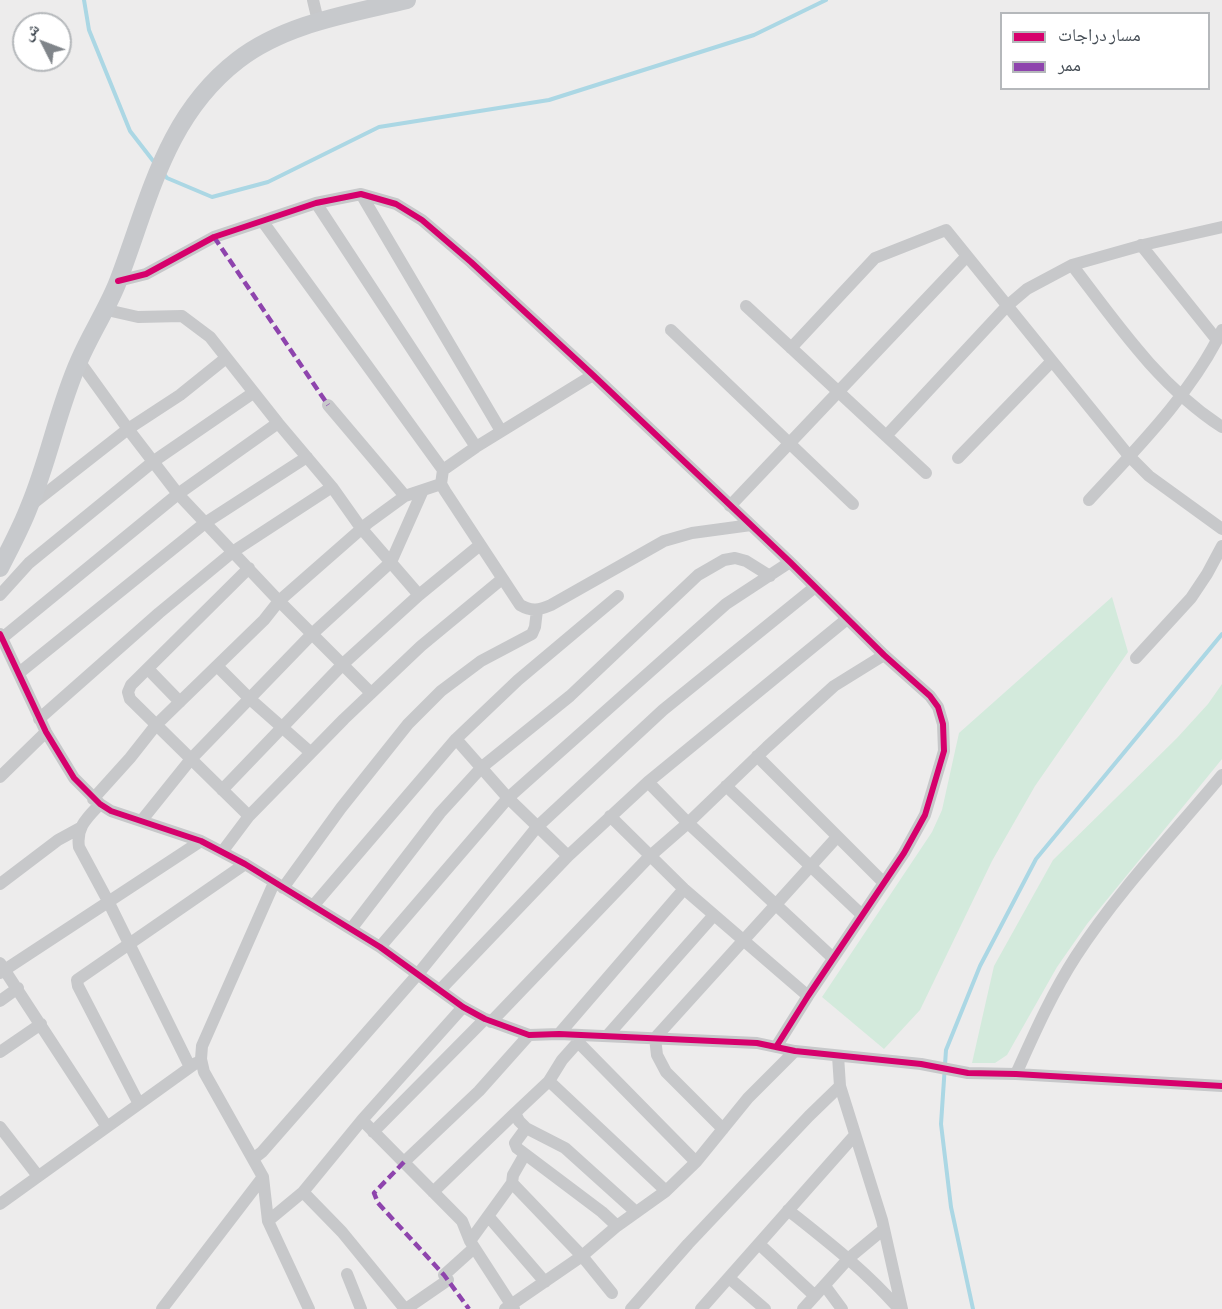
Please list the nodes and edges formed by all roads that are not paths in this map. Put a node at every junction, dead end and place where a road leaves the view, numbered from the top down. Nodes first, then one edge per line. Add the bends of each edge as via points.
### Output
1 (313, 0) edge
2 (408, 0) edge
3 (318, 21) junction
4 (361, 194) junction
5 (316, 203) junction
6 (263, 222) junction
7 (1222, 227) edge
8 (1141, 245) junction
9 (967, 256) junction
10 (1072, 265) junction
11 (118, 281) junction
12 (746, 306) dead end
13 (1007, 306) junction
14 (107, 310) junction
15 (671, 330) dead end
16 (1220, 335) edge
17 (791, 348) junction
18 (226, 358) junction
19 (79, 361) junction
20 (1052, 361) junction
21 (593, 375) junction
22 (838, 392) junction
23 (253, 393) junction
24 (1180, 395) junction
25 (328, 405) dead end
26 (278, 423) junction
27 (1222, 427) edge
28 (128, 429) junction
29 (501, 431) junction
30 (886, 436) junction
31 (789, 444) junction
32 (476, 447) junction
33 (1129, 456) junction
34 (307, 457) junction
35 (958, 458) dead end
36 (154, 462) junction
37 (443, 471) junction
38 (926, 473) dead end
39 (441, 484) junction
40 (332, 487) junction
41 (423, 490) junction
42 (178, 494) junction
43 (405, 496) junction
44 (1089, 500) dead end
45 (853, 504) dead end
46 (30, 506) junction
47 (730, 506) junction
48 (206, 523) junction
49 (751, 525) junction
50 (361, 528) junction
51 (1222, 529) edge
52 (480, 545) junction
53 (1222, 546) edge
54 (234, 551) junction
55 (391, 562) junction
56 (790, 562) junction
57 (0, 568) edge
58 (249, 568) junction
59 (770, 576) junction
60 (502, 579) junction
61 (815, 587) junction
62 (0, 595) edge
63 (418, 595) junction
64 (618, 596) dead end
65 (279, 601) junction
66 (537, 610) junction
67 (847, 619) junction
68 (312, 634) junction
69 (1, 636) edge
70 (884, 655) junction
71 (1136, 658) dead end
72 (344, 664) junction
73 (217, 666) junction
74 (148, 669) junction
75 (19, 673) junction
76 (371, 693) junction
77 (250, 699) junction
78 (180, 702) junction
79 (39, 719) junction
80 (156, 725) junction
81 (283, 726) junction
82 (46, 732) junction
83 (456, 739) junction
84 (310, 752) junction
85 (757, 756) junction
86 (191, 759) junction
87 (482, 767) junction
88 (1222, 775) edge
89 (0, 777) edge
90 (648, 782) junction
91 (726, 786) junction
92 (222, 790) junction
93 (508, 798) junction
94 (96, 801) junction
95 (249, 816) junction
96 (610, 816) junction
97 (142, 820) junction
98 (688, 823) junction
99 (537, 827) junction
100 (80, 828) junction
101 (837, 837) junction
102 (201, 841) junction
103 (222, 852) junction
104 (568, 856) junction
105 (650, 857) junction
106 (245, 864) junction
107 (811, 867) junction
108 (0, 884) edge
109 (884, 884) junction
110 (278, 885) junction
111 (684, 889) junction
112 (108, 902) junction
113 (777, 904) junction
114 (313, 906) junction
115 (714, 915) junction
116 (862, 915) junction
117 (351, 929) junction
118 (744, 941) junction
119 (128, 944) junction
120 (380, 947) junction
121 (833, 958) junction
122 (2, 969) edge
123 (418, 974) junction
124 (18, 988) junction
125 (440, 990) junction
126 (808, 996) junction
127 (0, 1001) edge
128 (463, 1007) junction
129 (488, 1020) junction
130 (41, 1024) junction
131 (560, 1034) junction
132 (529, 1035) junction
133 (607, 1036) junction
134 (655, 1038) junction
135 (577, 1039) junction
136 (776, 1047) junction
137 (795, 1051) junction
138 (0, 1052) edge
139 (838, 1056) junction
140 (201, 1059) junction
141 (190, 1067) junction
142 (1016, 1074) junction
143 (549, 1081) junction
144 (840, 1086) junction
145 (1222, 1086) edge
146 (140, 1104) junction
147 (515, 1113) junction
148 (362, 1120) junction
149 (107, 1127) junction
150 (0, 1128) edge
151 (526, 1128) junction
152 (723, 1129) junction
153 (374, 1132) junction
154 (855, 1135) junction
155 (525, 1154) junction
156 (253, 1159) junction
157 (404, 1162) junction
158 (696, 1162) junction
159 (38, 1176) junction
160 (263, 1176) junction
161 (512, 1183) junction
162 (666, 1191) junction
163 (303, 1192) junction
164 (433, 1192) junction
165 (0, 1204) edge
166 (788, 1210) junction
167 (636, 1212) junction
168 (488, 1216) junction
169 (268, 1221) junction
170 (617, 1226) junction
171 (884, 1229) junction
172 (472, 1244) junction
173 (759, 1244) junction
174 (582, 1256) junction
175 (849, 1258) junction
176 (346, 1274) dead end
177 (729, 1278) junction
178 (546, 1282) junction
179 (825, 1286) junction
180 (612, 1293) dead end
181 (815, 1296) junction
182 (706, 1307) edge
183 (510, 1308) edge
184 (162, 1309) edge
185 (309, 1309) edge
186 (361, 1309) edge
187 (406, 1309) edge
188 (631, 1309) edge
189 (765, 1309) edge
190 (803, 1309) edge
191 (842, 1309) edge
192 (901, 1309) edge

1 - 3 street
2 - 3 street
3 - 11 street via 270,40 238,60 187,115 151,184
4 - 5 street
4 - 21 street via 396,204 422,220
4 - 29 street
5 - 6 street
5 - 32 street
6 - 11 street via 214,237 146,274
6 - 37 street
7 - 8 street
8 - 10 street
8 - 16 street
9 - 13 street
9 - 17 street via 946,230 875,258
9 - 22 street
10 - 13 street
10 - 24 street via 1137,349
11 - 14 street
12 - 17 street
13 - 20 street
13 - 30 street
14 - 18 street via 138,317 182,316 210,337
14 - 19 street
15 - 31 street
16 - 24 street
17 - 22 street
18 - 23 street
18 - 28 street
19 - 28 street
19 - 46 street
20 - 33 street
20 - 35 street
21 - 29 street
21 - 47 street
22 - 30 street
22 - 31 street
23 - 26 street
23 - 36 street
24 - 27 street
24 - 33 street
25 - 43 street
26 - 34 street
26 - 42 street
28 - 36 street
28 - 46 street
29 - 32 street
30 - 38 street
31 - 45 street
31 - 47 street
32 - 37 street
33 - 44 street
33 - 51 street via 1149,476
34 - 40 street
34 - 48 street
36 - 42 street
36 - 62 street via 29,563
37 - 39 street
39 - 41 street
39 - 52 street
40 - 50 street
40 - 54 street
41 - 43 street
41 - 55 street
42 - 48 street
42 - 69 street
43 - 50 street
46 - 57 street
47 - 49 street
48 - 54 street
48 - 75 street
49 - 56 street
49 - 66 street via 664,541
50 - 55 street
50 - 65 street
52 - 60 street
52 - 63 street
53 - 71 street via 1191,598
54 - 58 street
54 - 79 street
55 - 63 street
55 - 68 street
56 - 59 street
56 - 61 street
58 - 65 street
58 - 74 street
59 - 87 street via 735,558 698,575 570,696
59 - 93 street via 726,604
60 - 66 street via 520,605
60 - 76 street
61 - 67 street
61 - 99 street via 663,710
63 - 72 street
64 - 83 street via 518,680
65 - 68 street
65 - 73 street
66 - 110 street via 532,634 481,661 441,691 408,724
67 - 70 street
67 - 90 street
68 - 72 street
68 - 77 street
69 - 75 street
70 - 85 street via 834,686
70 - 109 street via 938,707 944,751 925,815
72 - 76 street
72 - 81 street
73 - 77 street
73 - 78 street
74 - 78 street
74 - 80 street via 129,688 128,696
75 - 79 street
76 - 84 street
77 - 81 street
77 - 86 street
78 - 80 street
79 - 82 street
80 - 86 street
80 - 94 street
81 - 84 street
81 - 92 street
82 - 89 street
82 - 94 street via 74,778
83 - 87 street
83 - 114 street
84 - 95 street
85 - 91 street
85 - 101 street
86 - 92 street
86 - 97 street
87 - 93 street
87 - 117 street via 440,813
88 - 142 street via 1114,904 1076,957 1038,1024
90 - 96 street
90 - 98 street
91 - 98 street
91 - 107 street
92 - 95 street
93 - 99 street
93 - 120 street
94 - 97 street via 111,811
94 - 100 street
95 - 103 street
96 - 104 street
96 - 105 street
97 - 102 street
98 - 105 street
98 - 113 street
99 - 104 street
99 - 123 street
100 - 108 street
100 - 112 street via 79,847
101 - 107 street
101 - 109 street
102 - 103 street
102 - 112 street
103 - 106 street
104 - 125 street
105 - 111 street
105 - 129 street
106 - 110 street
106 - 119 street
107 - 113 street
107 - 116 street
109 - 116 street
110 - 114 street
110 - 140 street via 202,1046
111 - 115 street
111 - 131 street
112 - 119 street
112 - 122 street
113 - 118 street
113 - 121 street
114 - 117 street
115 - 118 street
115 - 133 street
116 - 121 street
117 - 120 street
118 - 126 street
118 - 134 street
119 - 141 street
119 - 146 street via 77,980
120 - 123 street
121 - 126 street
122 - 124 street
123 - 125 street
123 - 156 street
124 - 127 street
124 - 130 street
125 - 128 street
126 - 136 street
128 - 129 street
128 - 148 street
129 - 132 street
129 - 153 street
130 - 138 street
130 - 149 street
131 - 132 street
131 - 135 street
132 - 157 street via 479,1091
133 - 134 street
133 - 135 street
134 - 136 street via 757,1042
134 - 152 street via 657,1055 666,1072
135 - 143 street
135 - 158 street
136 - 137 street
137 - 139 street
137 - 152 street
139 - 142 street via 968,1073
139 - 144 street
140 - 141 street
140 - 156 street
141 - 146 street
142 - 145 street
143 - 147 street
143 - 162 street
144 - 154 street
144 - 188 street
146 - 149 street
147 - 151 street
147 - 164 street
148 - 153 street
148 - 163 street
149 - 159 street
150 - 159 street
151 - 155 street via 515,1143
151 - 167 street via 565,1148
152 - 158 street
153 - 157 street
154 - 166 street
154 - 171 street
155 - 161 street
155 - 170 street
156 - 160 street
157 - 164 street
158 - 162 street
159 - 165 street
160 - 169 street
160 - 184 street
161 - 168 street
161 - 174 street
162 - 167 street
163 - 169 street
163 - 187 street
164 - 172 street via 462,1221
166 - 173 street
166 - 175 street
167 - 170 street
168 - 172 street
168 - 178 street
169 - 185 street
170 - 174 street
171 - 175 street
171 - 192 street
172 - 183 street
172 - 187 street via 446,1277
173 - 177 street
173 - 181 street
174 - 178 street
174 - 180 street
175 - 179 street
175 - 192 street
176 - 186 street
177 - 182 street
177 - 189 street
178 - 183 street
179 - 181 street
179 - 191 street
181 - 190 street

